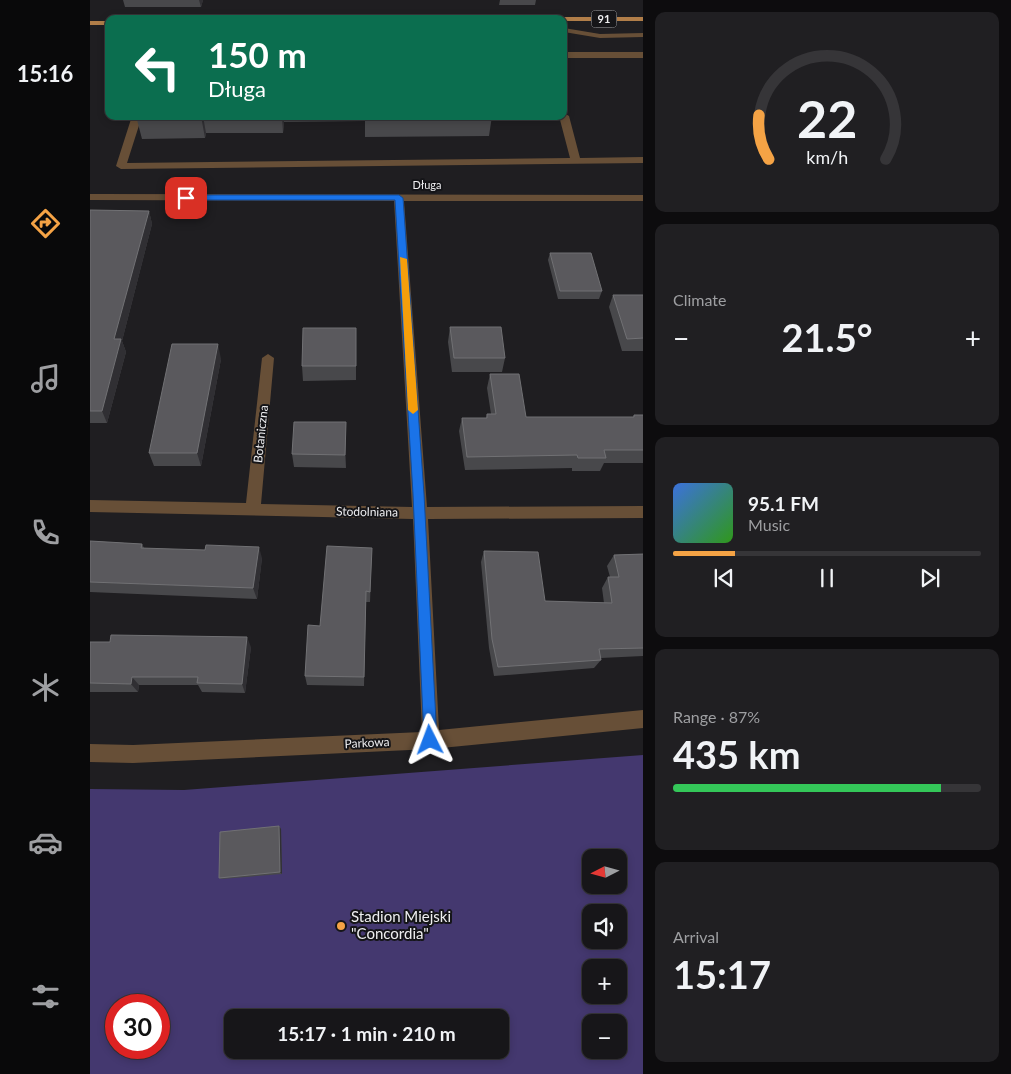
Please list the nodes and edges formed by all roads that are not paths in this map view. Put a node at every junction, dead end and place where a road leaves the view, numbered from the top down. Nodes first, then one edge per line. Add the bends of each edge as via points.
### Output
1 (643, 18) edge
2 (567, 19) edge
3 (90, 23) edge
4 (105, 23) edge
5 (567, 30) edge
6 (643, 35) edge
7 (567, 55) edge
8 (643, 55) edge
9 (136, 120) edge
10 (565, 120) edge
11 (643, 160) edge
12 (576, 161) junction
13 (90, 198) edge
14 (399, 198) junction
15 (643, 198) edge
16 (268, 358) dead end
17 (90, 506) edge
18 (253, 510) junction
19 (643, 512) edge
20 (420, 513) junction
21 (643, 719) edge
22 (430, 740) junction
23 (90, 753) edge

1 - 2 main road, 91
3 - 4 main road
5 - 6 street via 600,36
7 - 8 street
9 - 12 street via 121,166
10 - 12 street
11 - 12 street
13 - 14 street, Długa
14 - 15 street, Długa
14 - 20 street
16 - 18 street, Botaniczna
17 - 18 street, Stodolniana
18 - 20 street, Stodolniana
19 - 20 street, Stodolniana
20 - 22 street
21 - 22 street, Parkowa
22 - 23 street, Parkowa via 133,754

